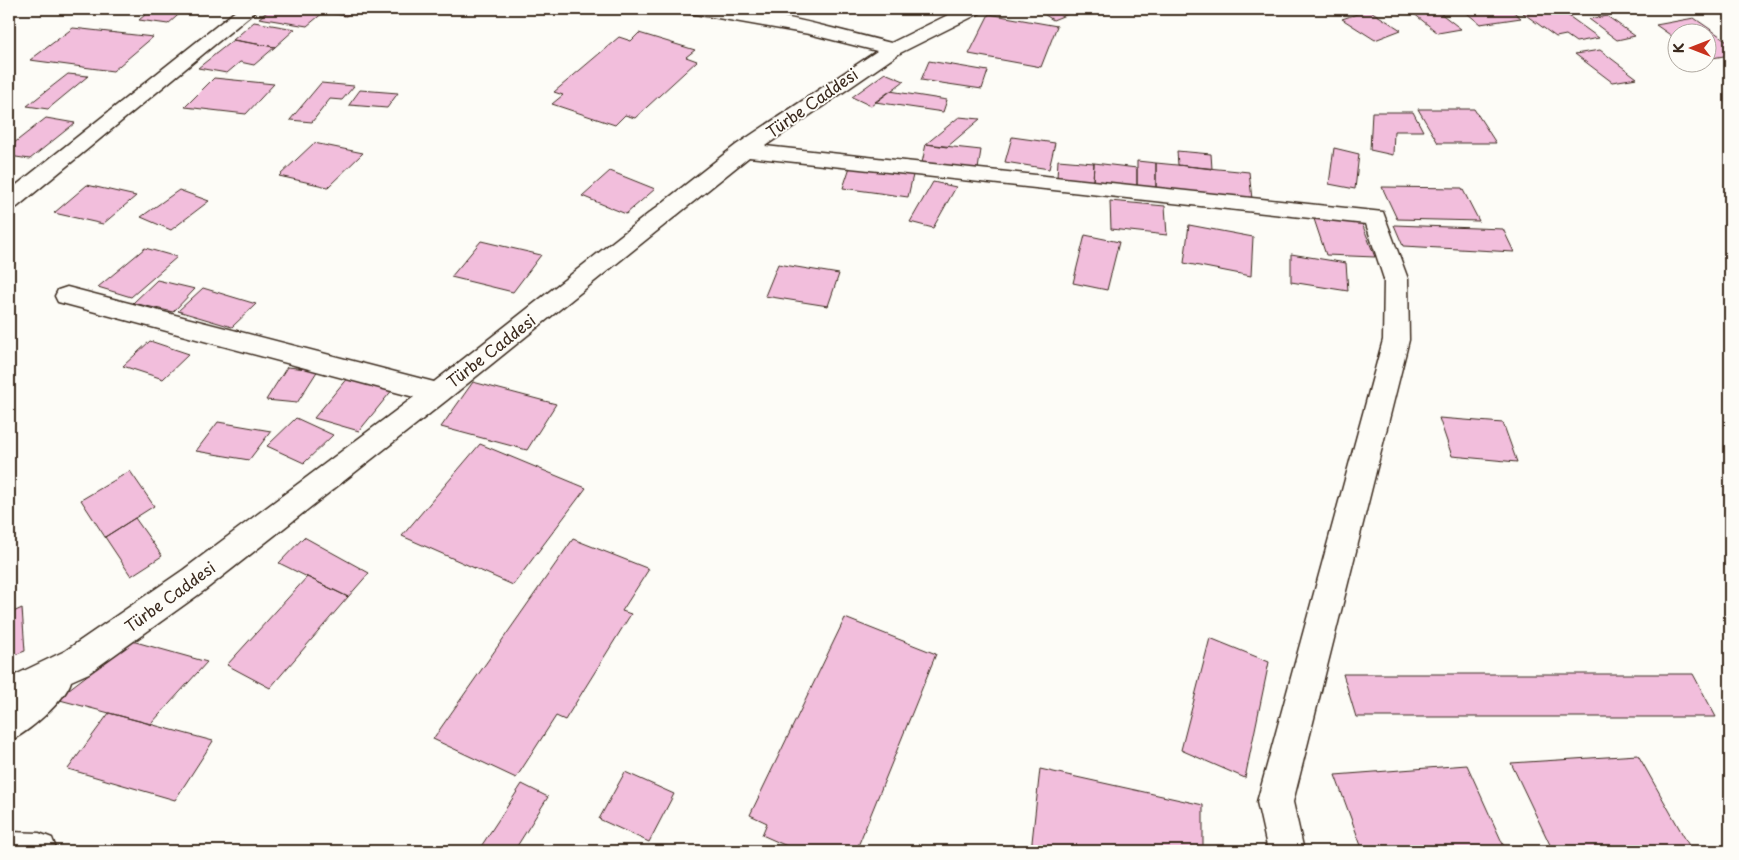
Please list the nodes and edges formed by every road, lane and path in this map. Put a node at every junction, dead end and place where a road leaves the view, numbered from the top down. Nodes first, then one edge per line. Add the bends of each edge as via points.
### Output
1 (249, 9) edge
2 (695, 9) edge
3 (974, 9) edge
4 (893, 49) junction
5 (744, 150) junction
6 (9, 202) edge
7 (67, 296) dead end
8 (438, 393) junction
9 (77, 662) junction
10 (9, 695) edge
11 (9, 724) edge
12 (9, 850) edge
13 (39, 851) edge
14 (1286, 851) edge

1 - 6 street
2 - 4 street via 809,28
3 - 4 street, Türbe Caddesi
4 - 5 street, Türbe Caddesi
5 - 8 street, Türbe Caddesi
5 - 14 street via 1375,216 1396,279 1396,340 1275,802
7 - 8 street
8 - 9 street, Türbe Caddesi via 194,580
9 - 10 street, Türbe Caddesi
9 - 11 street
12 - 13 street

